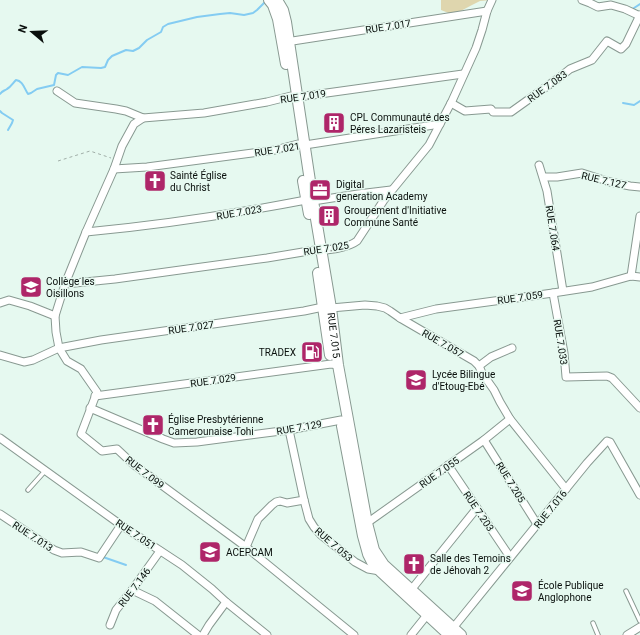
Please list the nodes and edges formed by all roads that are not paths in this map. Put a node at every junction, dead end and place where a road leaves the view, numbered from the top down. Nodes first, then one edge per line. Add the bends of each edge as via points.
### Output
1 (492, 0) edge
2 (582, 0) edge
3 (275, 2) edge
4 (487, 11) junction
5 (640, 16) edge
6 (286, 42) junction
7 (463, 74) junction
8 (57, 91) dead end
9 (295, 97) junction
10 (451, 103) junction
11 (143, 118) junction
12 (440, 124) junction
13 (302, 144) junction
14 (539, 165) dead end
15 (114, 169) junction
16 (544, 177) junction
17 (640, 187) edge
18 (391, 190) junction
19 (310, 201) junction
20 (640, 216) edge
21 (86, 232) junction
22 (318, 250) junction
23 (631, 276) junction
24 (640, 277) edge
25 (65, 284) junction
26 (563, 291) junction
27 (553, 293) junction
28 (0, 302) edge
29 (327, 308) junction
30 (55, 316) junction
31 (400, 318) junction
32 (59, 348) junction
33 (512, 348) dead end
34 (0, 355) edge
35 (335, 364) junction
36 (479, 366) junction
37 (95, 396) junction
38 (90, 408) junction
39 (640, 408) edge
40 (510, 419) junction
41 (344, 420) junction
42 (289, 430) junction
43 (0, 438) edge
44 (484, 440) junction
45 (448, 465) junction
46 (45, 470) junction
47 (637, 484) edge
48 (566, 489) junction
49 (28, 490) dead end
50 (640, 495) edge
51 (304, 500) junction
52 (477, 508) junction
53 (0, 514) edge
54 (367, 523) junction
55 (537, 524) junction
56 (121, 525) junction
57 (246, 546) junction
58 (160, 550) junction
59 (510, 557) junction
60 (380, 571) junction
61 (132, 590) junction
62 (411, 590) junction
63 (626, 591) dead end
64 (226, 602) junction
65 (427, 615) junction
66 (640, 621) edge
67 (593, 623) dead end
68 (110, 625) dead end
69 (640, 627) edge
70 (454, 633) edge
71 (198, 635) edge
72 (203, 635) edge
73 (267, 635) edge
74 (354, 635) edge
75 (411, 635) edge
76 (598, 635) edge
77 (627, 635) edge

1 - 4 street, RUE 7.025
2 - 5 street via 598,8 611,5
3 - 6 main road, RUE 7.015
4 - 6 street, RUE 7.017
4 - 7 street, RUE 7.025 via 476,48
5 - 10 street, RUE 7.083 via 621,49 607,41 592,60 570,69 510,112 493,112 491,109 466,111
6 - 9 main road, RUE 7.015
7 - 9 street, RUE 7.019
7 - 10 street, RUE 7.025
8 - 11 street via 75,103 126,111
9 - 11 street, RUE 7.019 via 204,112
9 - 13 main road, RUE 7.015
10 - 12 street, RUE 7.025
11 - 15 street via 134,124 122,146
12 - 13 street, RUE 7.021
12 - 18 street, RUE 7.025 via 430,145
13 - 15 street, RUE 7.021 via 275,150
13 - 19 main road, RUE 7.015
14 - 16 street, RUE 7.064
15 - 21 street
16 - 17 street, RUE 7.127 via 582,173 610,182
16 - 26 street, RUE 7.064
18 - 19 street, RUE 7.023
18 - 22 street, RUE 7.025 via 357,241 348,246
19 - 21 street, RUE 7.023 via 202,218
19 - 22 main road, RUE 7.015
20 - 23 street
21 - 25 street
22 - 25 street, RUE 7.025
22 - 29 main road, RUE 7.015
23 - 24 street, RUE 7.059
23 - 26 street, RUE 7.059 via 592,287
25 - 30 street
26 - 27 street, RUE 7.059
27 - 31 street, RUE 7.059 via 436,309
27 - 39 street, RUE 7.033 via 566,377 612,378
28 - 30 street via 9,300
29 - 31 street, RUE 7.057 via 377,306
29 - 32 street, RUE 7.027
29 - 35 main road, RUE 7.015
30 - 32 street
31 - 36 street, RUE 7.057
32 - 34 street via 24,362
32 - 37 street via 67,361 81,369 96,392
33 - 36 street via 491,357
35 - 37 street, RUE 7.029
35 - 41 main road, RUE 7.015
36 - 40 street, RUE 7.057
37 - 38 street, RUE 7.099
38 - 42 street, RUE 7.129 via 174,443
38 - 57 street, RUE 7.099 via 81,434 102,451 117,449 133,464
40 - 44 street, RUE 7.055
40 - 48 street, RUE 7.057
41 - 42 street, RUE 7.129
41 - 54 main road, RUE 7.015
41 - 60 main road, RUE 7.015 via 363,536 368,554
42 - 51 street, RUE 7.053
43 - 46 street, RUE 7.051
44 - 45 street, RUE 7.055
44 - 55 street, RUE 7.205
45 - 52 street, RUE 7.203
45 - 54 street, RUE 7.055
46 - 49 lane
46 - 56 street, RUE 7.051
47 - 48 street, RUE 7.016 via 608,441
47 - 50 street, RUE 7.016
48 - 55 street, RUE 7.016
51 - 57 street via 272,504 258,519
51 - 60 street, RUE 7.053 via 309,519 321,535 360,566
52 - 59 street, RUE 7.203
52 - 62 street
53 - 56 street, RUE 7.013 via 54,550 81,552 99,558
54 - 62 main road, RUE 7.015 via 374,550 379,558
55 - 59 street, RUE 7.016
56 - 58 street, RUE 7.051
57 - 74 street, RUE 7.099
58 - 61 street, RUE 7.146
58 - 64 street, RUE 7.051
59 - 70 street, RUE 7.016
60 - 65 main road, RUE 7.015
61 - 68 street, RUE 7.146 via 116,610
61 - 71 street via 155,601
62 - 70 main road, RUE 7.015
63 - 66 lane
64 - 72 street
64 - 73 street, RUE 7.051
65 - 70 main road, RUE 7.015
65 - 75 street
67 - 76 lane
69 - 77 street

